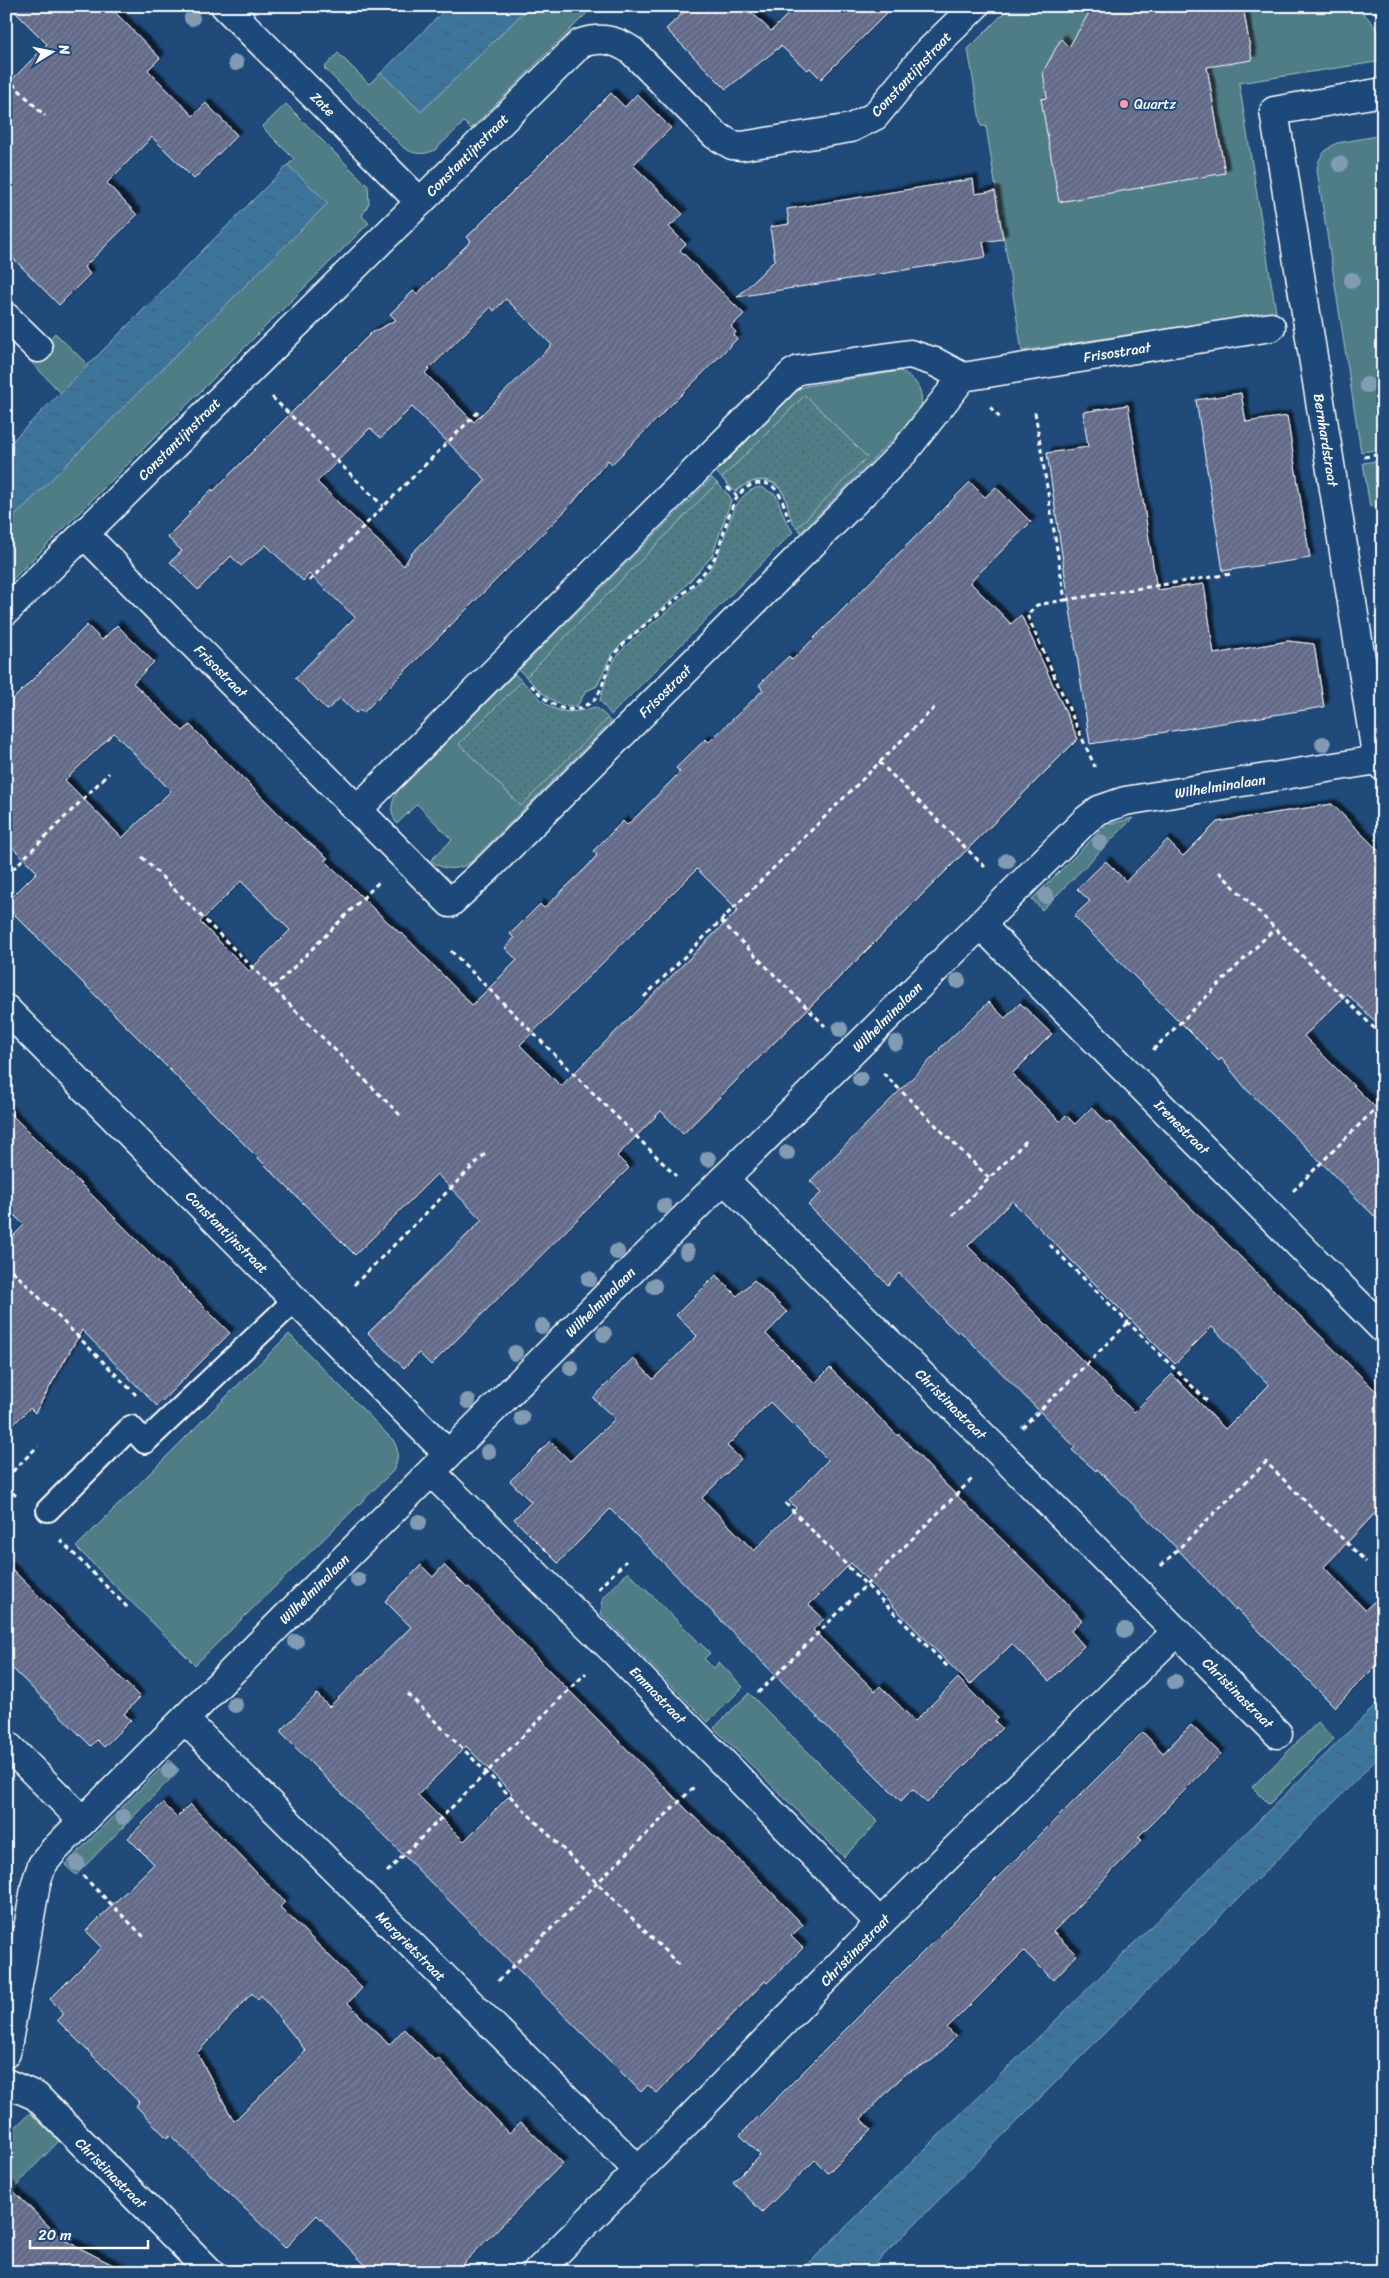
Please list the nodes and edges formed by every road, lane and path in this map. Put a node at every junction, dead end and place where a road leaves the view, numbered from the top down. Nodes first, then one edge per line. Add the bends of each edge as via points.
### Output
1 (225, 6) edge
2 (975, 6) edge
3 (1368, 6) edge
4 (1383, 21) edge
5 (6, 77) edge
6 (1383, 92) edge
7 (45, 116) dead end
8 (420, 202) junction
9 (6, 317) edge
10 (1271, 327) dead end
11 (38, 348) dead end
12 (963, 377) junction
13 (272, 397) dead end
14 (480, 410) dead end
15 (1035, 412) dead end
16 (1383, 454) edge
17 (1356, 458) dead end
18 (383, 506) junction
19 (84, 534) junction
20 (810, 545) junction
21 (1231, 574) dead end
22 (309, 581) dead end
23 (1065, 600) junction
24 (6, 611) edge
25 (506, 660) junction
26 (936, 706) dead end
27 (880, 762) junction
28 (1380, 763) edge
29 (1095, 767) dead end
30 (110, 773) dead end
31 (358, 809) junction
32 (142, 857) dead end
33 (985, 867) dead end
34 (1219, 872) dead end
35 (6, 876) edge
36 (381, 880) dead end
37 (721, 921) junction
38 (980, 925) junction
39 (1274, 929) junction
40 (451, 951) dead end
41 (272, 988) junction
42 (644, 998) dead end
43 (6, 1009) edge
44 (826, 1026) dead end
45 (1383, 1037) edge
46 (1165, 1039) dead end
47 (884, 1073) dead end
48 (1383, 1101) edge
49 (400, 1115) dead end
50 (1027, 1140) dead end
51 (486, 1153) dead end
52 (676, 1176) dead end
53 (989, 1178) junction
54 (724, 1179) junction
55 (1305, 1179) dead end
56 (953, 1215) dead end
57 (1050, 1245) dead end
58 (6, 1264) edge
59 (354, 1285) dead end
60 (295, 1300) junction
61 (1128, 1323) junction
62 (1383, 1329) edge
63 (1207, 1402) dead end
64 (164, 1423) junction
65 (1022, 1428) dead end
66 (38, 1446) dead end
67 (440, 1463) junction
68 (974, 1477) dead end
69 (6, 1478) edge
70 (6, 1486) edge
71 (19, 1499) dead end
72 (784, 1503) dead end
73 (48, 1510) dead end
74 (53, 1533) dead end
75 (1366, 1562) dead end
76 (1161, 1567) dead end
77 (866, 1584) junction
78 (130, 1610) dead end
79 (1176, 1632) junction
80 (949, 1668) dead end
81 (586, 1673) dead end
82 (758, 1693) dead end
83 (408, 1694) dead end
84 (184, 1720) junction
85 (1278, 1734) dead end
86 (6, 1744) edge
87 (486, 1772) junction
88 (697, 1784) dead end
89 (83, 1821) junction
90 (387, 1872) dead end
91 (84, 1876) dead end
92 (598, 1884) junction
93 (880, 1923) junction
94 (146, 1938) dead end
95 (678, 1965) dead end
96 (497, 1982) dead end
97 (6, 2053) edge
98 (6, 2083) edge
99 (638, 2170) junction
100 (210, 2272) edge
101 (537, 2272) edge

1 - 8 street, Zate
2 - 8 street, Constantijnstraat via 926,54 875,116 851,128 742,146 732,145 715,135 632,51 620,43 604,38 581,42
3 - 4 path
5 - 7 path
6 - 28 street, Bernhardstraat via 1274,112
8 - 19 street, Constantijnstraat
9 - 11 street
10 - 12 street, Frisostraat
12 - 20 street, Frisostraat via 904,452
12 - 25 street via 935,362 910,354 793,373
13 - 18 path
14 - 18 path
15 - 23 path
16 - 17 path
18 - 22 path
19 - 24 street, Constantijnstraat
19 - 31 street, Frisostraat
20 - 25 path via 793,526 783,499 774,488 762,483 749,486 737,496 712,562 688,589 615,653 595,700 572,710 556,707
20 - 31 street, Frisostraat via 450,903
21 - 23 path
23 - 29 path via 1036,605 1027,615
25 - 31 street
26 - 27 path
27 - 33 path
27 - 37 path
28 - 38 street, Wilhelminalaan via 1111,805 1086,820
30 - 35 path
32 - 41 path
34 - 39 path
36 - 41 path
37 - 42 path
37 - 44 path
38 - 54 street, Wilhelminalaan
38 - 62 street, Irenestraat
39 - 45 path
39 - 46 path
40 - 52 path
41 - 49 path
43 - 60 street, Constantijnstraat
47 - 53 path
48 - 55 path
50 - 53 path
51 - 59 path
53 - 56 path
54 - 67 street, Wilhelminalaan
54 - 79 street, Christinastraat
57 - 61 path
58 - 64 path
60 - 64 lane
60 - 67 street, Constantijnstraat
61 - 63 path
61 - 65 path
64 - 73 lane via 145,1442 131,1427
66 - 69 path
67 - 84 street, Wilhelminalaan
67 - 93 street, Emmastraat via 611,1648
68 - 77 path
70 - 71 path
72 - 77 path
74 - 78 path
75 - 76 path via 1266,1462
77 - 80 path
77 - 82 path
79 - 85 street, Christinastraat
79 - 93 street, Christinastraat
81 - 87 path
83 - 87 path
84 - 89 street, Wilhelminalaan
84 - 99 street, Margrietstraat
86 - 89 street
87 - 90 path
87 - 92 path
88 - 92 path
89 - 97 street, Wilhelminalaan via 49,1856 39,1874
91 - 94 path
92 - 95 path
92 - 96 path
93 - 99 street, Christinastraat
98 - 100 street, Christinastraat via 36,2096
99 - 101 street, Christinastraat

